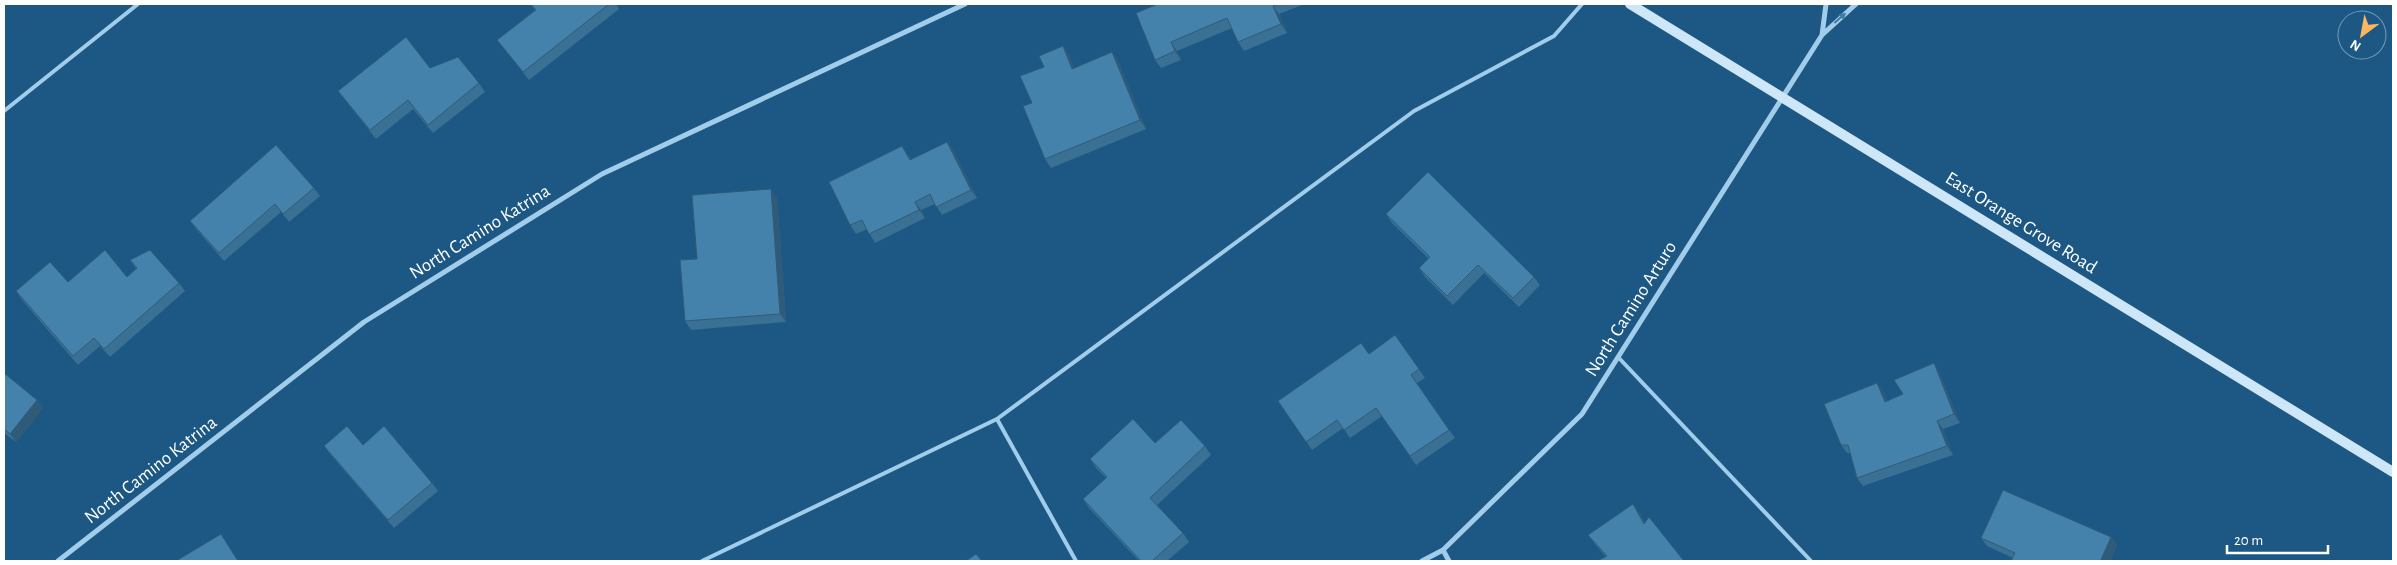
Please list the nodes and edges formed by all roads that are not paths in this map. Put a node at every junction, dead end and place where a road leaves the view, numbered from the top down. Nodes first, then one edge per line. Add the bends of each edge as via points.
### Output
1 (138, 4) edge
2 (965, 4) edge
3 (1582, 4) edge
4 (1630, 4) edge
5 (1826, 4) edge
6 (1856, 4) edge
7 (1822, 34) junction
8 (1783, 97) junction
9 (4, 111) edge
10 (1618, 357) junction
11 (997, 418) junction
12 (2393, 472) edge
13 (1443, 550) junction
14 (58, 561) edge
15 (702, 561) edge
16 (1076, 561) edge
17 (1422, 561) edge
18 (1449, 561) edge
19 (1811, 561) edge

1 - 9 lane
2 - 14 street, North Camino Katrina via 602,174 364,322
3 - 11 lane via 1554,36 1414,111
4 - 8 main road, East Orange Grove Road
5 - 7 street, North Camino Arturo
7 -> 6 street, North Camino Arturo
7 - 8 street, North Camino Arturo
8 - 10 street, North Camino Arturo
8 - 12 main road, East Orange Grove Road
10 - 13 street, North Camino Arturo via 1582,414
10 - 19 lane
11 - 15 lane
11 - 16 lane
13 - 17 street, North Camino Arturo
13 - 18 street

